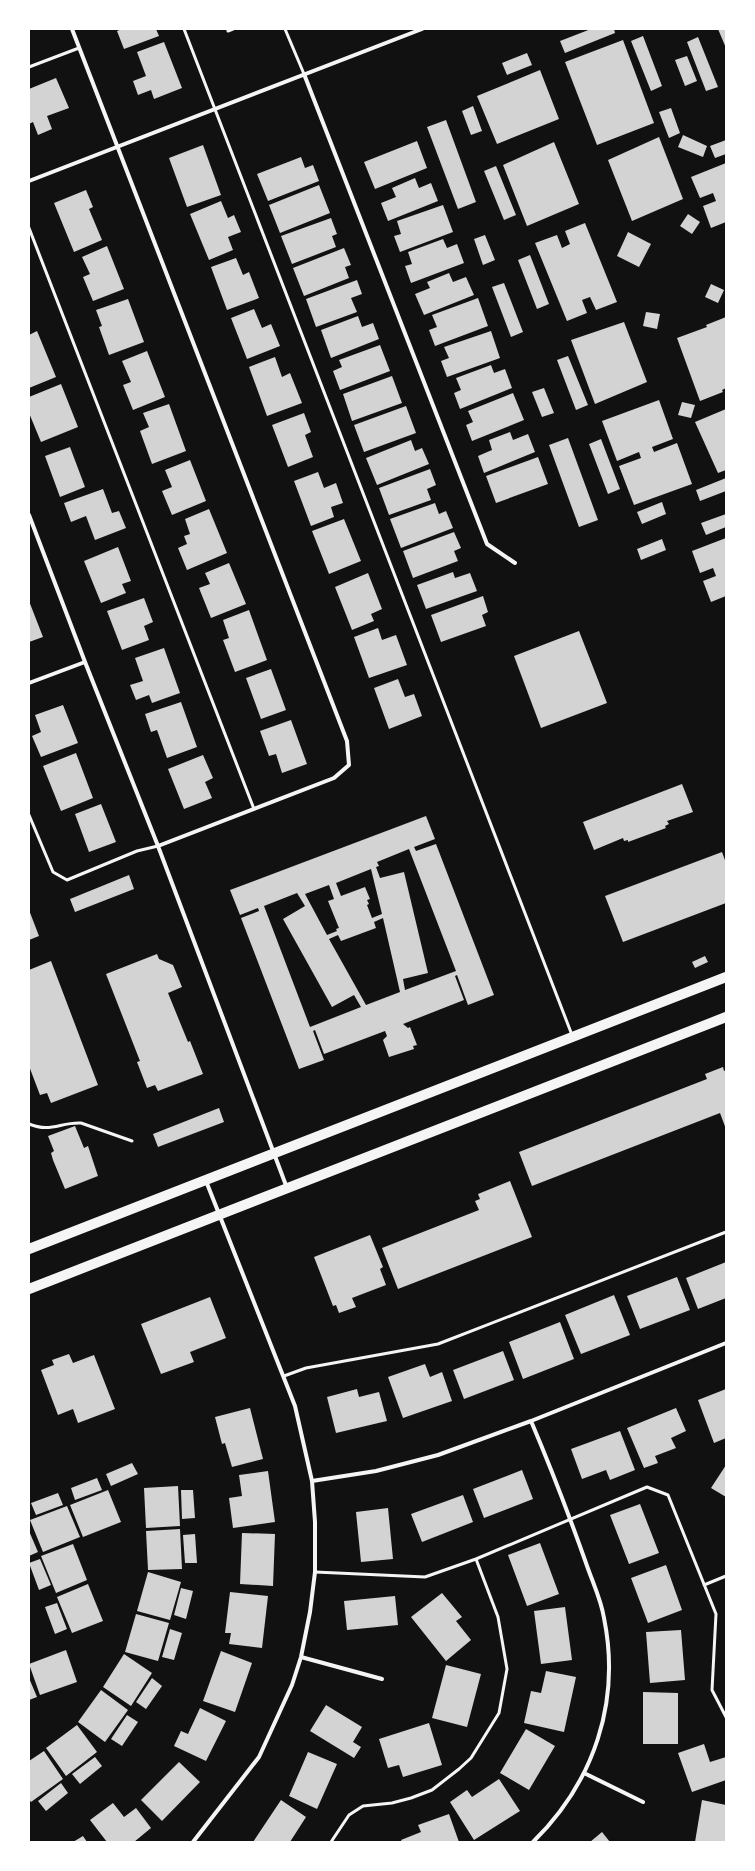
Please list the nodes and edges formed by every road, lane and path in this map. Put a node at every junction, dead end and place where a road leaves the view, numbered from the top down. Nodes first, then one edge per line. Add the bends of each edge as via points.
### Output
1 (72, 29) edge
2 (184, 29) edge
3 (228, 29) edge
4 (233, 29) edge
5 (285, 29) edge
6 (422, 29) edge
7 (79, 48) junction
8 (29, 67) edge
9 (304, 74) junction
10 (214, 109) junction
11 (117, 147) junction
12 (29, 181) edge
13 (29, 228) edge
14 (29, 515) edge
15 (515, 563) dead end
16 (85, 662) junction
17 (29, 683) edge
18 (254, 809) junction
19 (29, 815) edge
20 (158, 846) junction
21 (726, 977) edge
22 (726, 1017) edge
23 (573, 1037) junction
24 (29, 1124) edge
25 (132, 1141) dead end
26 (274, 1154) junction
27 (206, 1181) junction
28 (287, 1188) junction
29 (220, 1214) junction
30 (726, 1232) edge
31 (29, 1249) edge
32 (29, 1289) edge
33 (726, 1343) edge
34 (284, 1376) junction
35 (531, 1421) junction
36 (312, 1481) junction
37 (570, 1519) junction
38 (476, 1559) junction
39 (315, 1572) junction
40 (726, 1576) edge
41 (704, 1584) junction
42 (300, 1657) junction
43 (382, 1679) dead end
44 (726, 1717) edge
45 (584, 1773) junction
46 (643, 1802) dead end
47 (197, 1838) junction
48 (193, 1842) edge
49 (202, 1842) edge
50 (331, 1842) edge
51 (533, 1842) edge

1 - 7 street
2 - 10 lane
3 - 4 lane
5 - 9 lane
6 - 9 street
7 - 8 lane
7 - 11 street
9 - 10 street
9 - 15 street via 487,544
10 - 11 street
10 - 23 lane
11 - 12 street
11 - 18 street via 347,741 349,765 334,778
13 - 18 lane
14 - 16 street
16 - 17 street
16 - 20 street
18 - 20 street
19 - 20 lane via 53,872 67,880 137,851
20 - 26 street
21 - 23 main road
22 - 28 main road
23 - 26 main road
24 - 25 lane via 45,1129 72,1122 81,1123
26 - 27 main road
26 - 28 street
27 - 29 street
27 - 31 main road
28 - 29 main road
29 - 32 main road
29 - 34 street
30 - 34 lane via 438,1344 306,1368
33 - 35 street
34 - 36 street via 295,1406
35 - 36 street via 438,1455 376,1471
35 - 37 street
36 - 39 street
37 - 38 lane
37 - 41 lane via 647,1487 668,1495
37 - 45 street via 604,1617 610,1675 601,1730
38 - 39 lane via 425,1577
38 - 50 lane via 498,1617 507,1670 499,1713 471,1758 432,1790 392,1803 364,1806 348,1815
39 - 42 street via 310,1612
40 - 41 lane
41 - 44 lane via 716,1614 712,1690
42 - 43 street
42 - 47 street via 292,1685 259,1757
45 - 46 street
45 - 51 street via 571,1797
47 - 48 street
47 - 49 street

